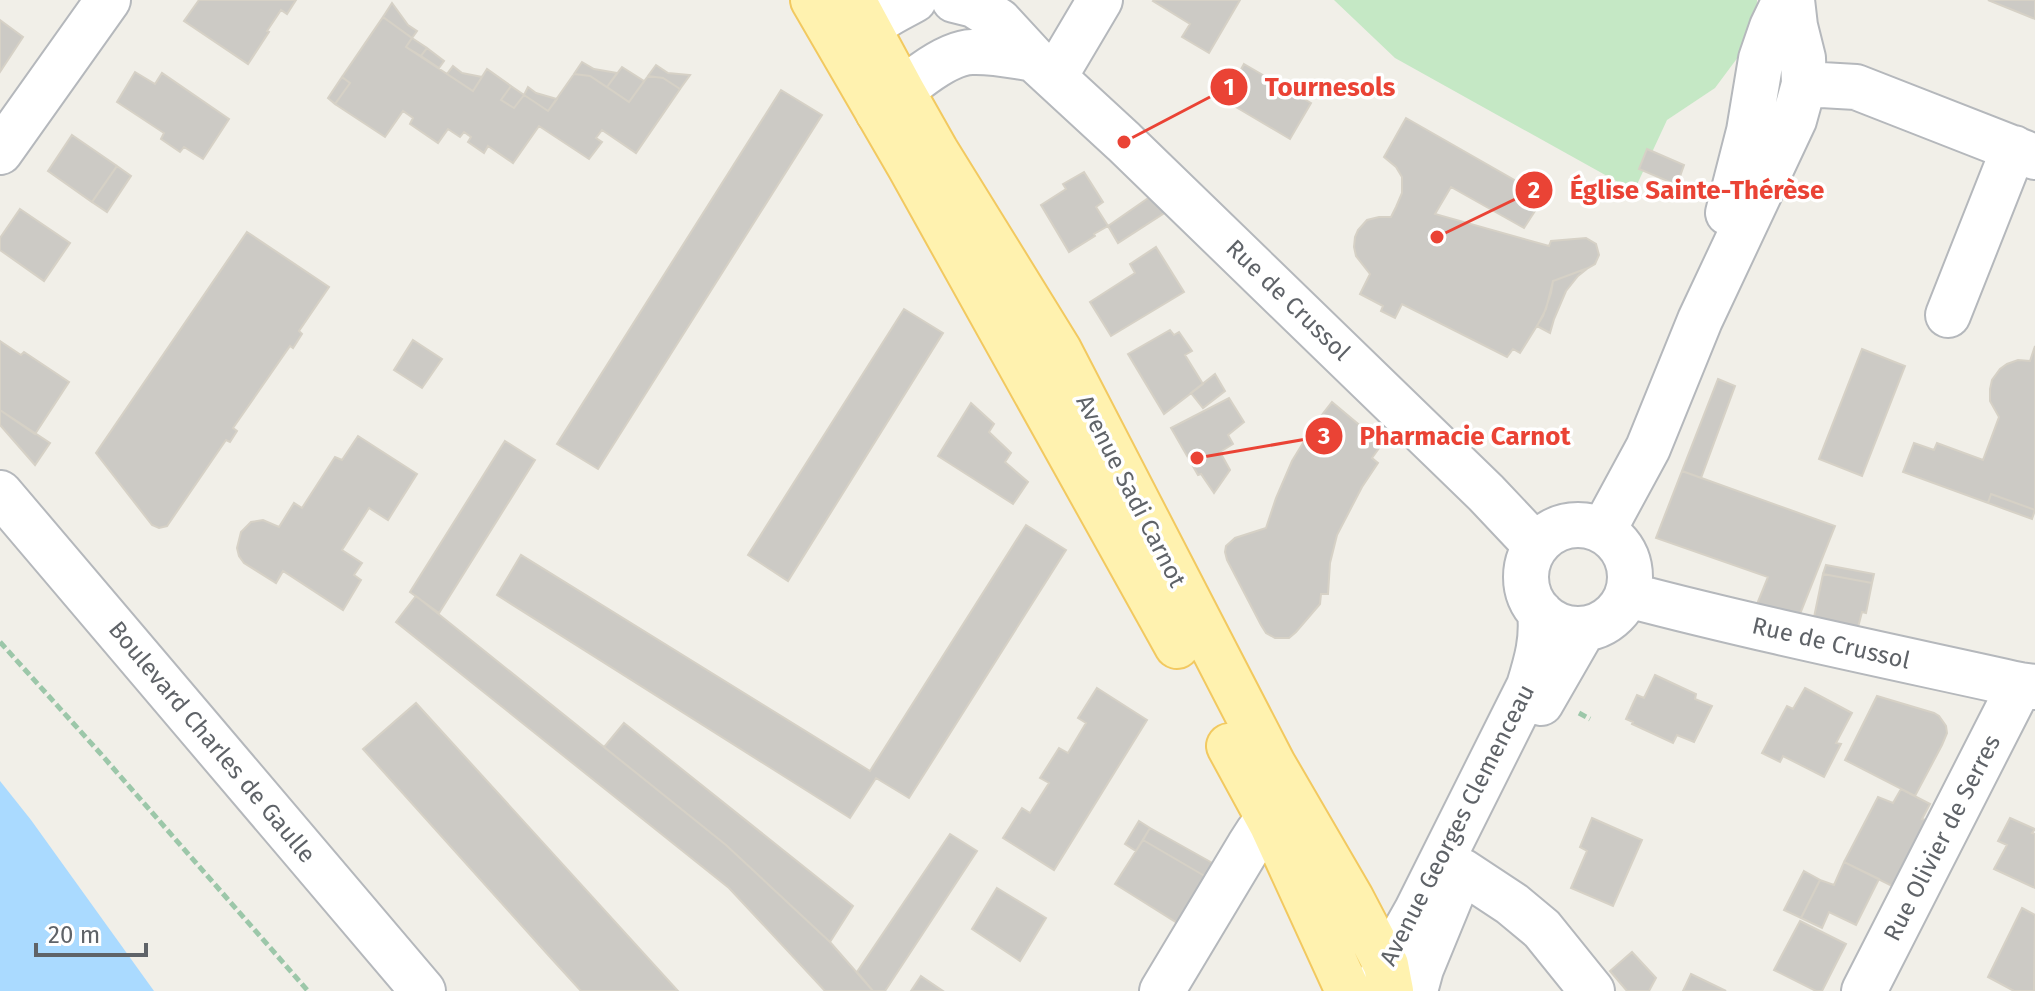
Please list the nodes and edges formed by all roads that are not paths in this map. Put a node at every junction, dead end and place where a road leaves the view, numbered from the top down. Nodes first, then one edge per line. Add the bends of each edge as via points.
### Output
1 (108, 0) edge
2 (813, 0) edge
3 (915, 0) edge
4 (953, 0) edge
5 (1100, 0) edge
6 (1785, 0) edge
7 (1792, 0) edge
8 (853, 23) edge
9 (958, 55) junction
10 (1045, 68) junction
11 (1804, 84) junction
12 (882, 95) junction
13 (0, 152) edge
14 (2024, 152) edge
15 (1948, 315) dead end
16 (1700, 320) junction
17 (0, 493) edge
18 (1603, 531) junction
19 (1536, 546) junction
20 (1628, 595) junction
21 (1540, 612) junction
22 (1583, 630) junction
23 (2027, 686) edge
24 (1272, 825) junction
25 (1462, 871) junction
26 (1394, 975) edge
27 (423, 991) edge
28 (1162, 991) edge
29 (1348, 991) edge
30 (1592, 991) edge
31 (1864, 991) edge

1 - 13 street
2 - 8 main road, Avenue Sadi Carnot
3 - 8 street
3 - 9 street via 927,31
4 - 9 street
4 - 10 street, Rue de Crussol via 974,5 999,21
5 - 10 street
6 - 16 street via 1761,59 1749,131
7 - 11 street
8 - 12 main road, Avenue Sadi Carnot
9 - 10 street
9 - 12 street
10 - 19 street, Rue de Crussol
11 - 14 street via 1856,87
11 - 16 street via 1794,120
12 - 24 main road, Avenue Sadi Carnot
12 - 26 main road, Avenue Sadi Carnot via 936,151 1059,350 1273,764
14 - 15 street
16 - 18 street via 1648,448
17 - 27 street, Boulevard Charles de Gaulle
18 - 19 street via 1589,526 1560,528
18 - 20 street via 1627,558
19 - 21 street via 1526,580
20 - 22 street via 1618,612
20 - 23 street, Rue de Crussol
21 - 22 street via 1552,623
21 - 26 street, Avenue Georges Clemenceau via 1540,648 1525,694 1417,910
22 - 25 street, Avenue Georges Clemenceau via 1545,695
23 - 31 street, Rue Olivier de Serres
24 - 28 street via 1258,832
24 - 29 main road, Avenue Sadi Carnot
25 - 26 street, Avenue Georges Clemenceau via 1421,969
25 - 30 street via 1542,929

